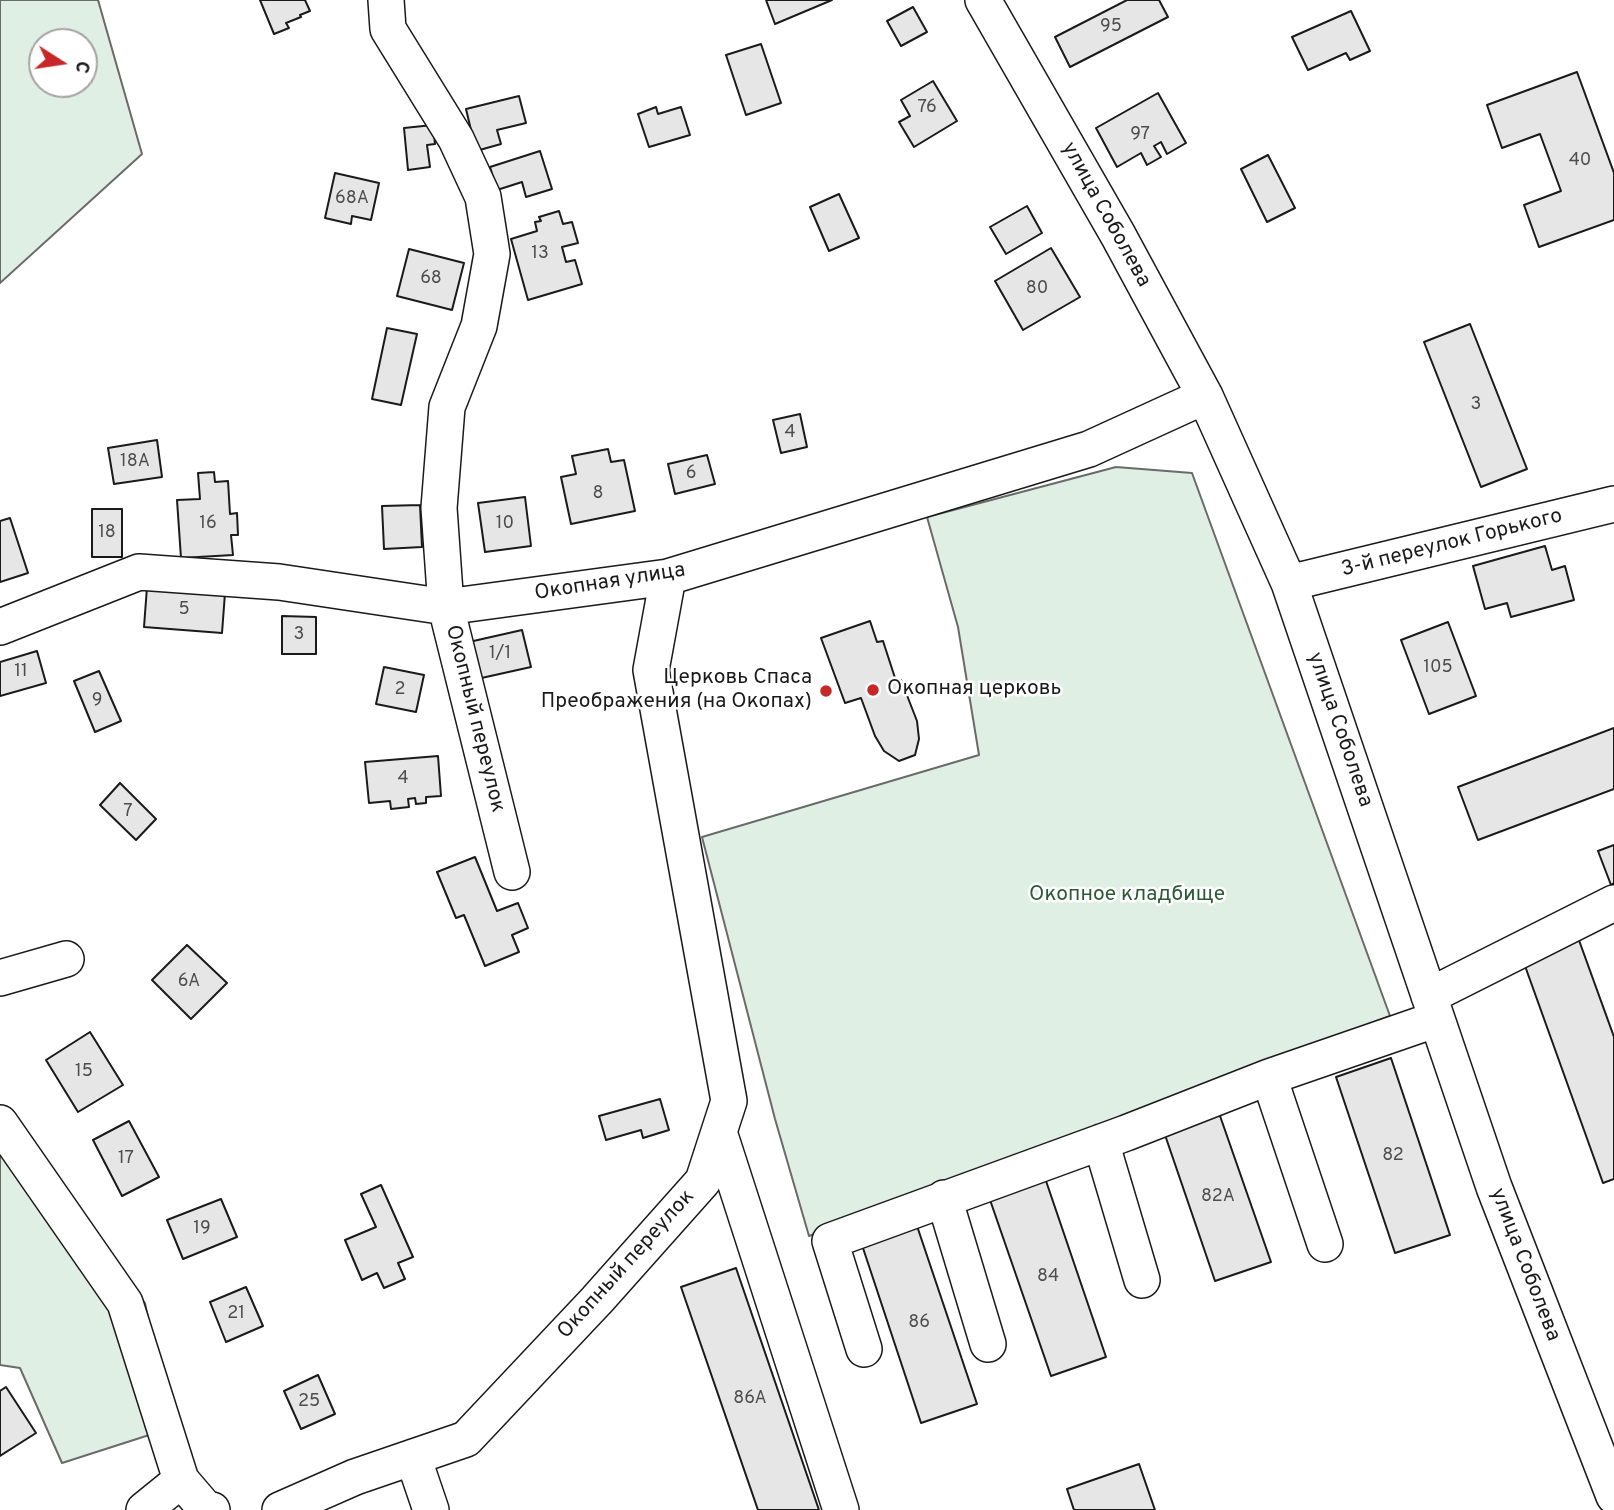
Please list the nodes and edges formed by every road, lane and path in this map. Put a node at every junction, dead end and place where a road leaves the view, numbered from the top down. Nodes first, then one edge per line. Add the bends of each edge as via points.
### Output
1 (386, 0) edge
2 (983, 0) edge
3 (1205, 396) junction
4 (1612, 514) edge
5 (668, 577) junction
6 (1289, 583) junction
7 (446, 607) junction
8 (0, 627) edge
9 (512, 872) dead end
10 (1614, 903) edge
11 (66, 959) dead end
12 (0, 978) edge
13 (1433, 1007) junction
14 (1269, 1077) junction
15 (0, 1123) edge
16 (719, 1132) junction
17 (1101, 1142) junction
18 (944, 1198) junction
19 (1325, 1244) dead end
20 (1142, 1280) dead end
21 (988, 1344) dead end
22 (864, 1349) dead end
23 (413, 1457) junction
24 (181, 1480) junction
25 (1614, 1496) edge
26 (144, 1510) edge
27 (212, 1510) edge
28 (280, 1510) edge
29 (431, 1510) edge
30 (841, 1510) edge

1 - 7 street, Окопный переулок via 388,29 456,139 483,197 492,254 479,326 447,407 439,508
2 - 3 street, улица Соболева
3 - 5 street, Окопная улица via 1089,449
3 - 6 street, улица Соболева
4 - 6 street, 3-й переулок Горького
5 - 7 street, Окопная улица
5 - 16 street, Окопный переулок via 651,670 729,1101
6 - 13 street, улица Соболева
7 - 8 street, Окопная улица via 279,582 139,572
7 - 9 street, Окопный переулок
10 - 13 street
11 - 12 street
13 - 14 street
13 - 25 street, улица Соболева via 1494,1187
14 - 17 street
14 - 19 street
15 - 24 street via 125,1303
16 - 23 street, Окопный переулок via 703,1181 541,1360 466,1439
16 - 30 street
17 - 18 street
17 - 20 street
18 - 21 street
18 - 22 street via 830,1241
23 - 28 street, Окопный переулок
23 - 29 street
24 - 26 street
24 - 27 street

